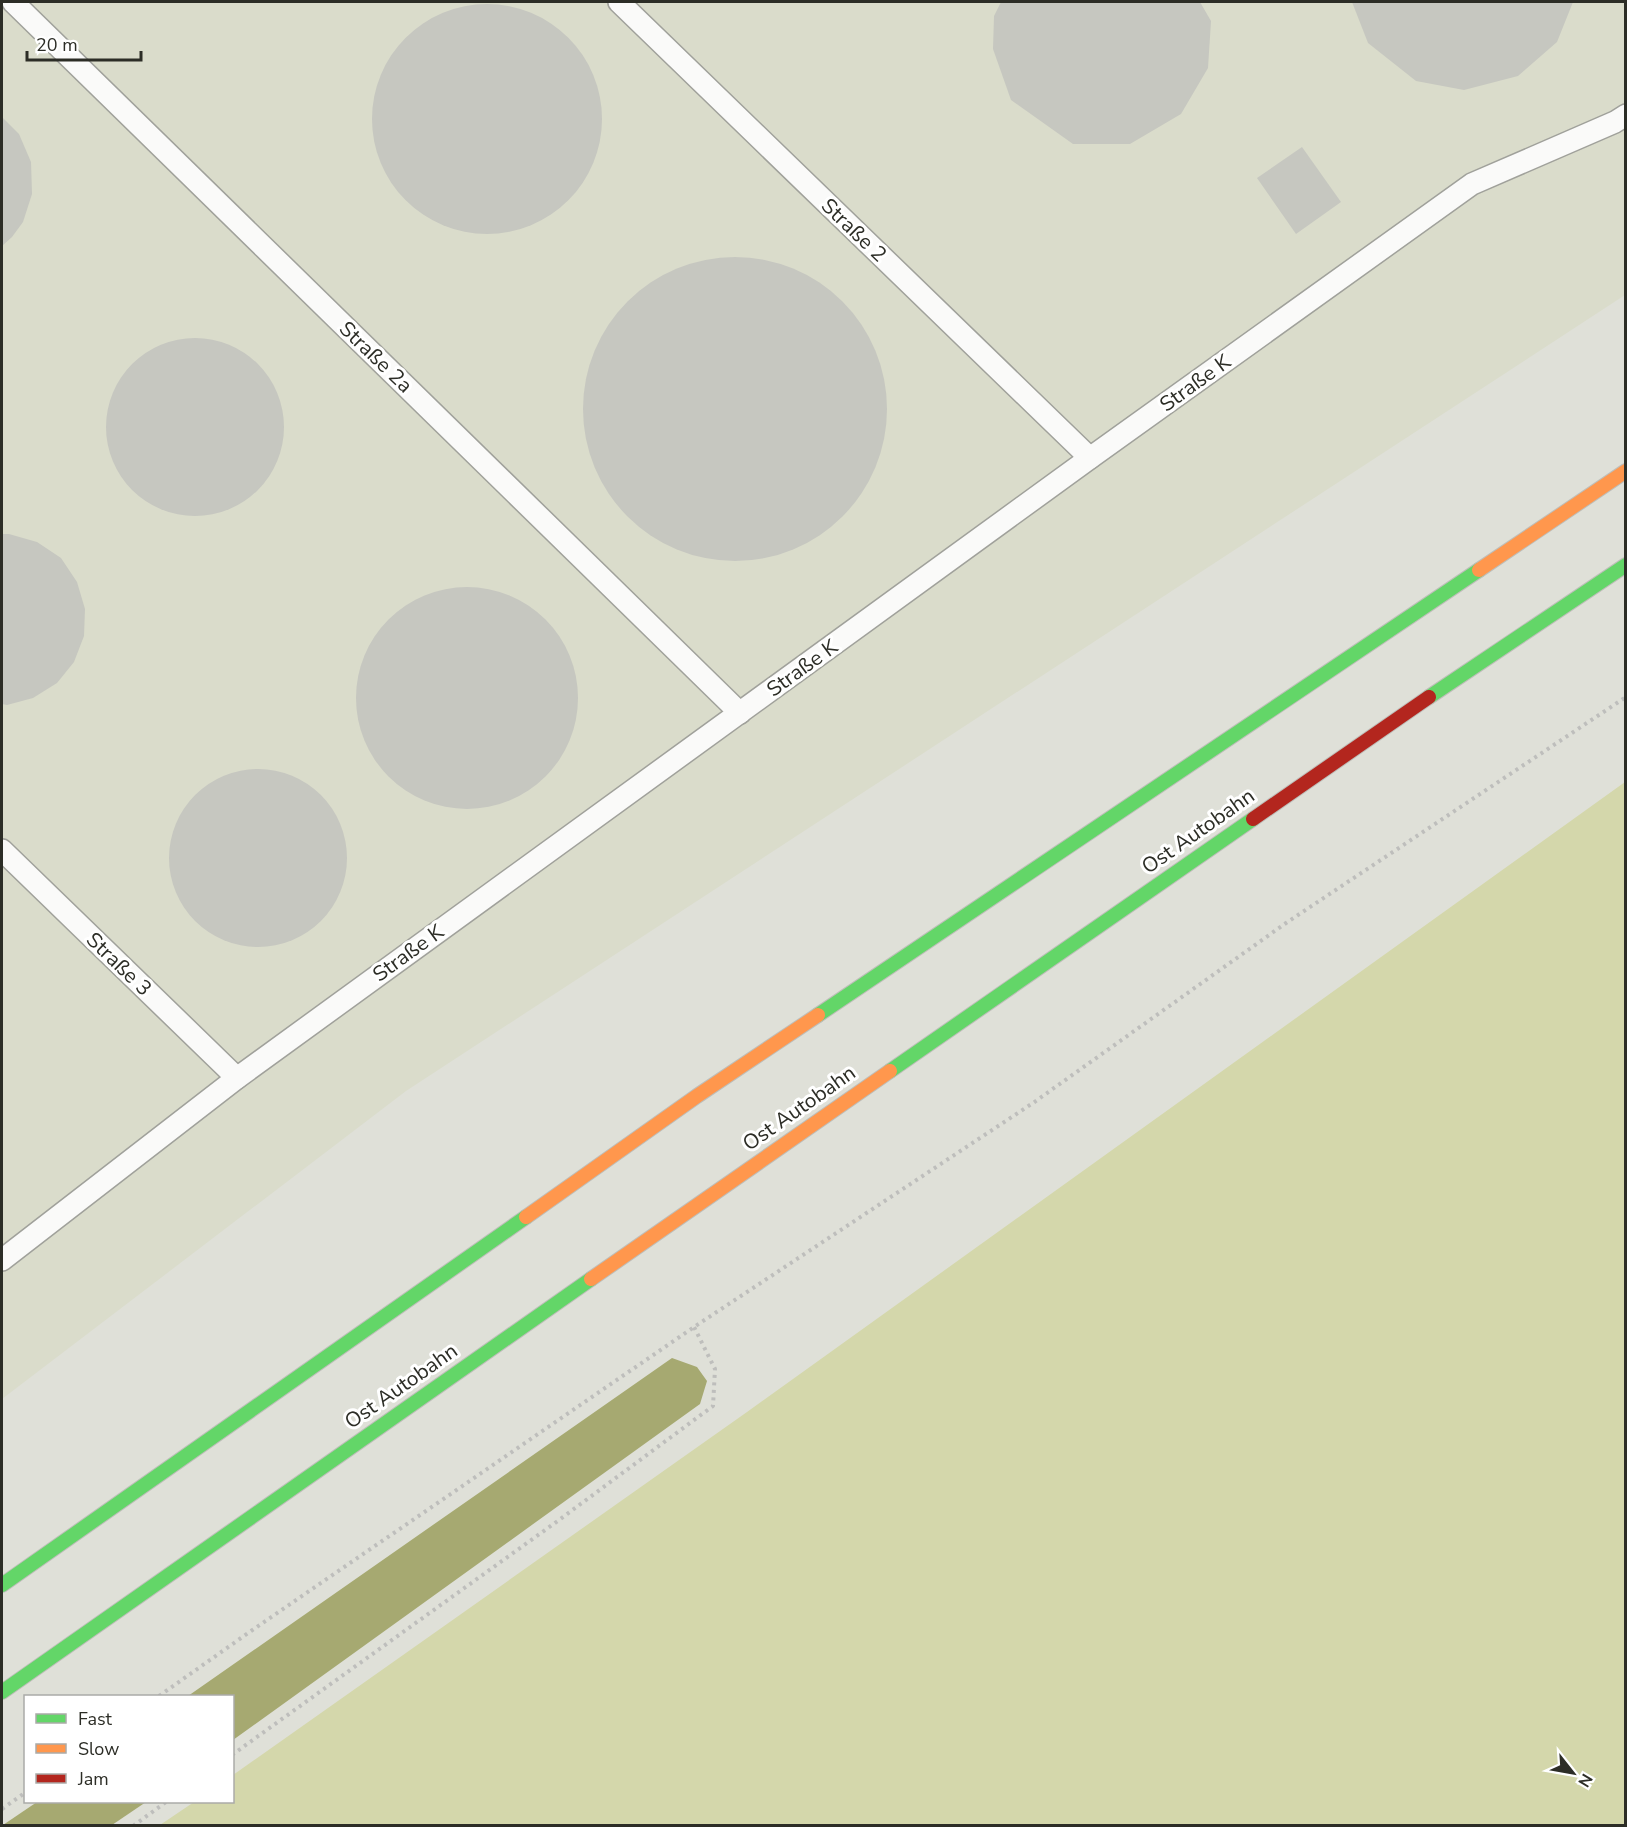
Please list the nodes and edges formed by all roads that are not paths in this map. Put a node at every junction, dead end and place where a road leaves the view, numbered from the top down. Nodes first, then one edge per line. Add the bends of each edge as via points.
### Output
1 (13, 2) edge
2 (619, 2) edge
3 (1626, 115) edge
4 (1090, 458) junction
5 (1626, 471) edge
6 (1626, 565) edge
7 (740, 713) junction
8 (2, 850) edge
9 (237, 1078) junction
10 (2, 1260) edge
11 (2, 1585) edge
12 (2, 1692) edge

1 - 7 lane, Straße 2a
2 - 4 lane, Straße 2
3 - 4 lane, Straße K via 1472,184
4 - 7 lane, Straße K
5 - 11 highway via 707,1089
6 - 12 highway, Ost Autobahn via 1315,775
7 - 9 lane, Straße K
8 - 9 lane, Straße 3
9 - 10 lane, Straße K

